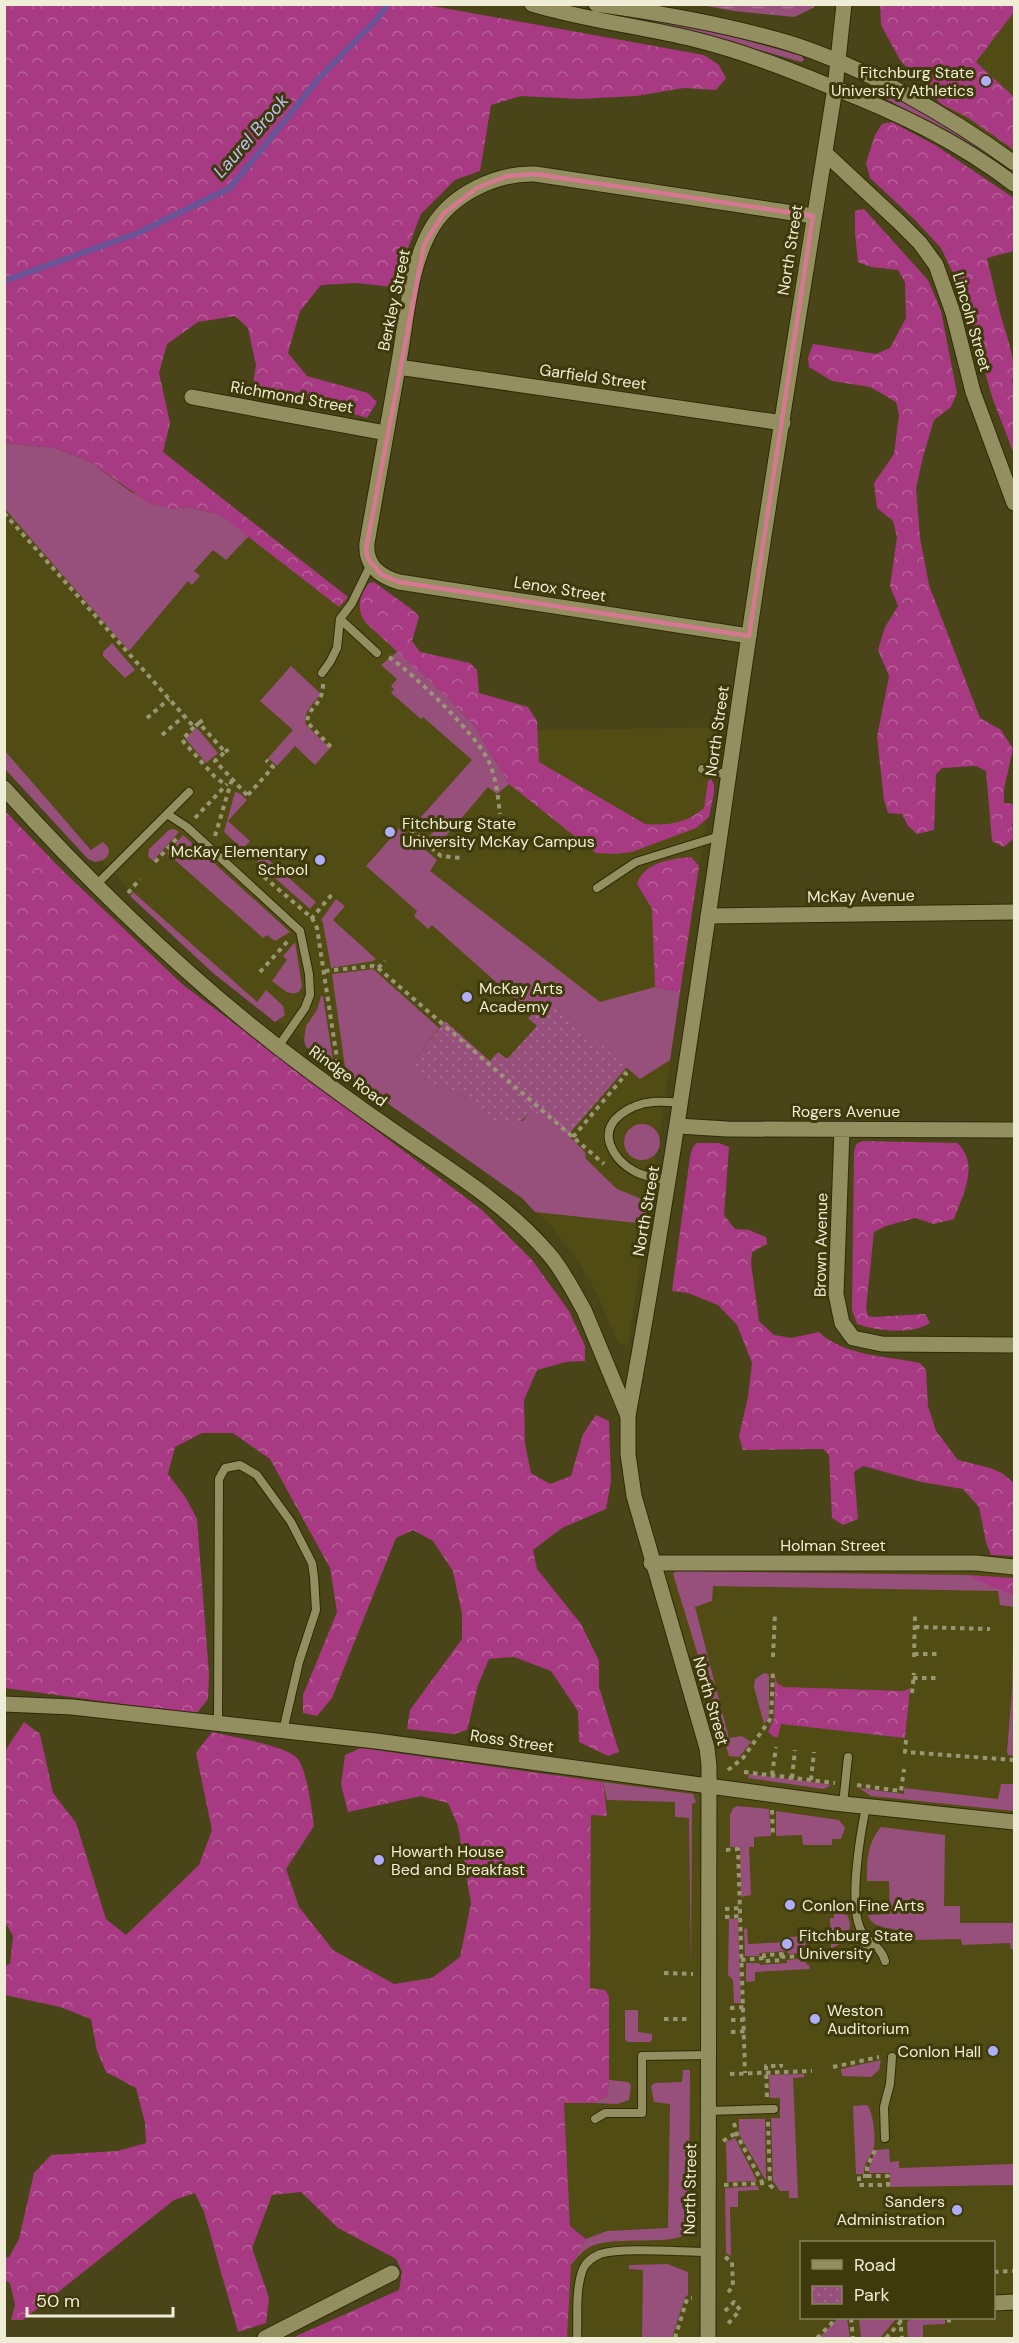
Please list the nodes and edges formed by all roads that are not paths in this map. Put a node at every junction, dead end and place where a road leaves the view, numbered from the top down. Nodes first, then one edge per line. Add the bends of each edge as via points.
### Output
1 (532, 4) edge
2 (596, 4) edge
3 (844, 4) edge
4 (838, 62) junction
5 (836, 88) junction
6 (825, 153) junction
7 (1014, 163) edge
8 (1014, 184) edge
9 (813, 216) junction
10 (399, 367) junction
11 (192, 397) dead end
12 (783, 423) junction
13 (386, 433) junction
14 (1014, 503) edge
15 (371, 564) junction
16 (340, 619) junction
17 (749, 636) junction
18 (377, 653) road end
19 (322, 673) road end
20 (702, 769) dead end
21 (729, 775) junction
22 (4, 788) edge
23 (189, 792) dead end
24 (167, 814) junction
25 (720, 836) junction
26 (97, 884) junction
27 (597, 888) dead end
28 (1014, 912) edge
29 (708, 915) junction
30 (278, 1047) junction
31 (681, 1103) junction
32 (678, 1126) junction
33 (842, 1130) junction
34 (1014, 1130) edge
35 (669, 1181) junction
36 (1014, 1345) edge
37 (628, 1416) junction
38 (651, 1563) junction
39 (1014, 1567) edge
40 (4, 1704) edge
41 (218, 1723) junction
42 (284, 1731) junction
43 (849, 1757) dead end
44 (709, 1785) junction
45 (843, 1804) junction
46 (866, 1807) junction
47 (1014, 1822) edge
48 (872, 1942) junction
49 (842, 1954) dead end
50 (885, 1960) dead end
51 (709, 2055) junction
52 (888, 2057) road end
53 (774, 2109) dead end
54 (709, 2111) junction
55 (595, 2119) dead end
56 (885, 2138) dead end
57 (707, 2252) junction
58 (392, 2273) dead end
59 (1014, 2302) edge
60 (995, 2303) edge
61 (265, 2338) edge
62 (577, 2338) edge
63 (708, 2338) edge

1 - 5 street via 729,48
2 - 4 street via 736,29
3 - 4 street, North Street
4 - 5 street, North Street
4 - 7 street via 950,120
5 - 6 street, North Street
5 - 8 street via 934,131
6 - 9 street, North Street
6 - 14 street, Lincoln Street via 920,243 936,265 977,402
9 - 10 street, Berkley Street via 535,174 498,179 453,204 429,234 414,278
9 - 12 street, North Street
10 - 12 street, Garfield Street
10 - 13 street, Berkley Street
11 - 13 street, Richmond Street
12 - 17 street, North Street
13 - 15 street, Berkley Street via 366,543
15 - 16 lane
15 - 17 street, Lenox Street via 382,575 399,582
16 - 18 lane
16 - 19 lane via 337,648
17 - 21 street, North Street
20 - 21 lane
21 - 25 street, North Street
22 - 26 street, Rindge Road
23 - 24 lane
24 - 26 lane
24 - 30 lane via 185,825 296,927 302,938 310,995
25 - 27 lane via 636,862
25 - 29 street, North Street
26 - 30 street, Rindge Road via 174,959
28 - 29 street, McKay Avenue
29 - 31 street, North Street
30 - 37 street, Rindge Road via 487,1196 540,1244 562,1272 584,1311
31 - 32 street, North Street
31 - 35 lane via 636,1106 611,1122 608,1131 612,1149 625,1165 644,1176
32 - 33 street, Rogers Avenue
32 - 35 street, North Street
33 - 34 street, Rogers Avenue
33 - 36 street, Brown Avenue via 836,1294 842,1323 853,1338 882,1344
35 - 37 street, North Street
37 - 38 street, North Street via 633,1496
38 - 39 street, Holman Street via 976,1563
38 - 44 street, North Street via 707,1748
40 - 41 street, Ross Street via 72,1707
41 - 42 street, Ross Street
41 - 42 lane via 219,1479 225,1468 240,1465 256,1475 291,1522 312,1563 316,1610 299,1662
42 - 44 street, Ross Street
43 - 45 lane
44 - 45 street, Ross Street
44 - 51 street, North Street
45 - 46 street, Ross Street
46 - 47 street, Ross Street
46 - 48 lane via 858,1845 855,1916 862,1933
48 - 49 lane via 854,1954
48 - 50 lane
51 - 54 street, North Street
51 - 55 lane via 642,2056 642,2113 604,2113
52 - 56 lane
53 - 54 lane
54 - 57 street, North Street
57 - 62 lane via 608,2252 593,2257 582,2270
57 - 63 street, North Street
58 - 61 street
59 - 60 street

